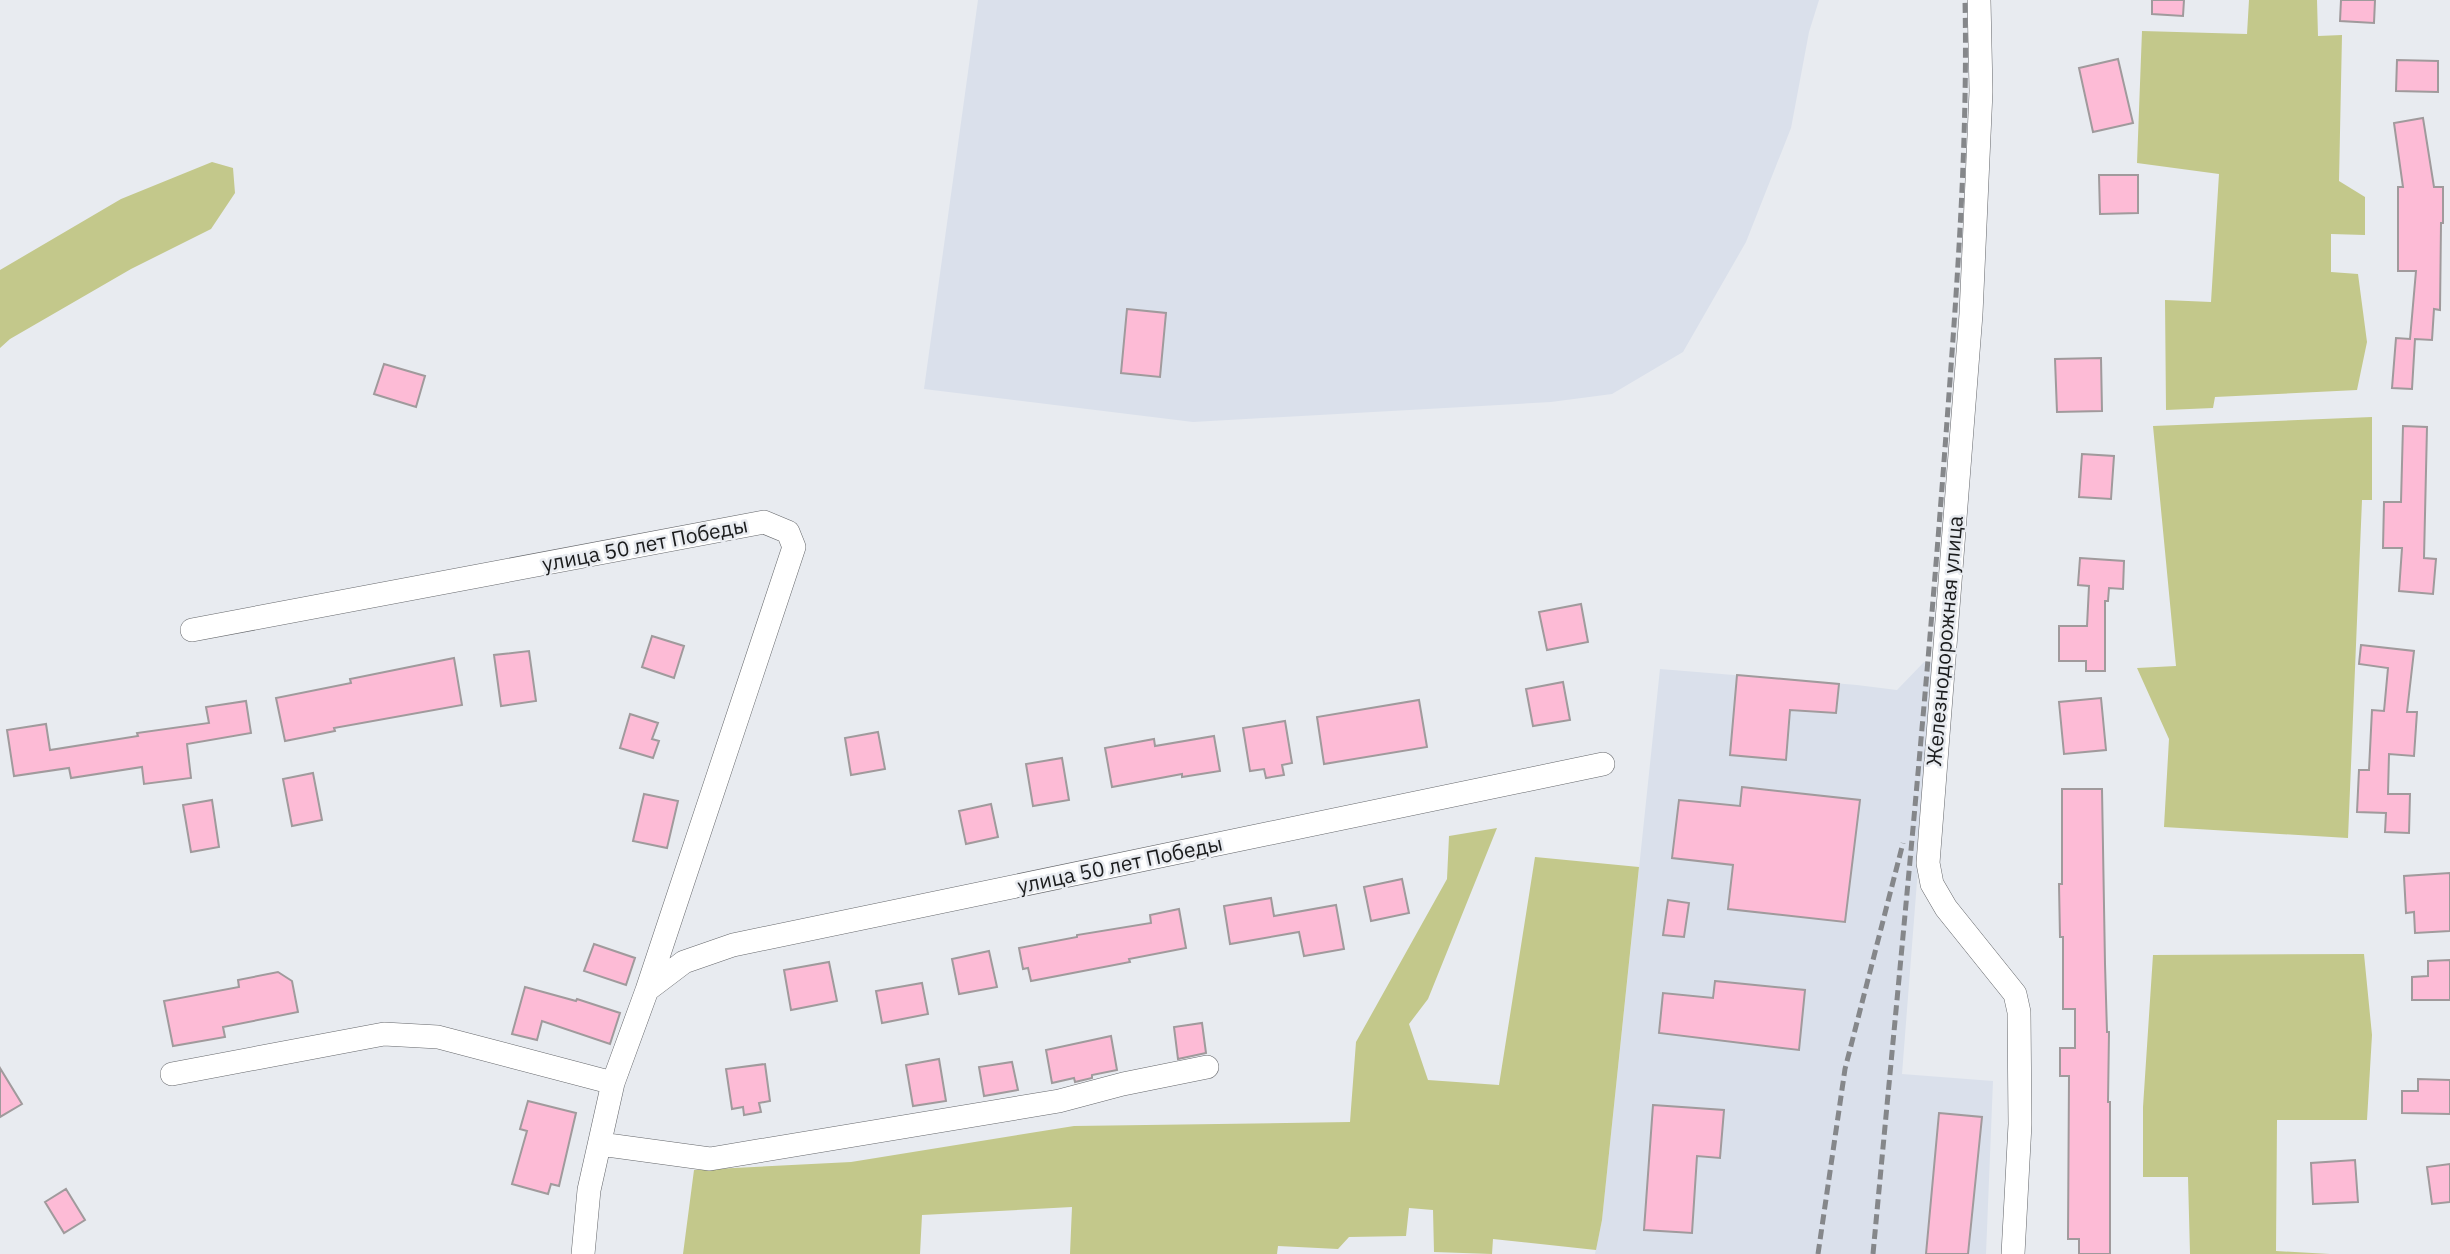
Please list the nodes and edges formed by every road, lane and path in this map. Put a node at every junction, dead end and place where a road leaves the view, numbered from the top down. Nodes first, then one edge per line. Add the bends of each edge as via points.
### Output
1 (1979, 0) edge
2 (191, 630) dead end
3 (1603, 764) dead end
4 (647, 990) junction
5 (1207, 1067) dead end
6 (172, 1074) dead end
7 (613, 1083) junction
8 (600, 1144) junction
9 (583, 1254) edge
10 (2013, 1254) edge

1 - 10 street, Железнодорожная улица via 1981,90 1971,314 1927,863 1932,884 1946,908 2015,994 2019,1012 2020,1124
2 - 4 street, улица 50 лет Победы via 764,522 788,531 794,548
3 - 4 street, улица 50 лет Победы via 733,945 684,962
4 - 7 street, улица 50 лет Победы
5 - 8 street via 1059,1101 710,1159
6 - 7 street via 384,1034 438,1037
7 - 8 street, улица 50 лет Победы
8 - 9 street, улица 50 лет Победы via 589,1190

